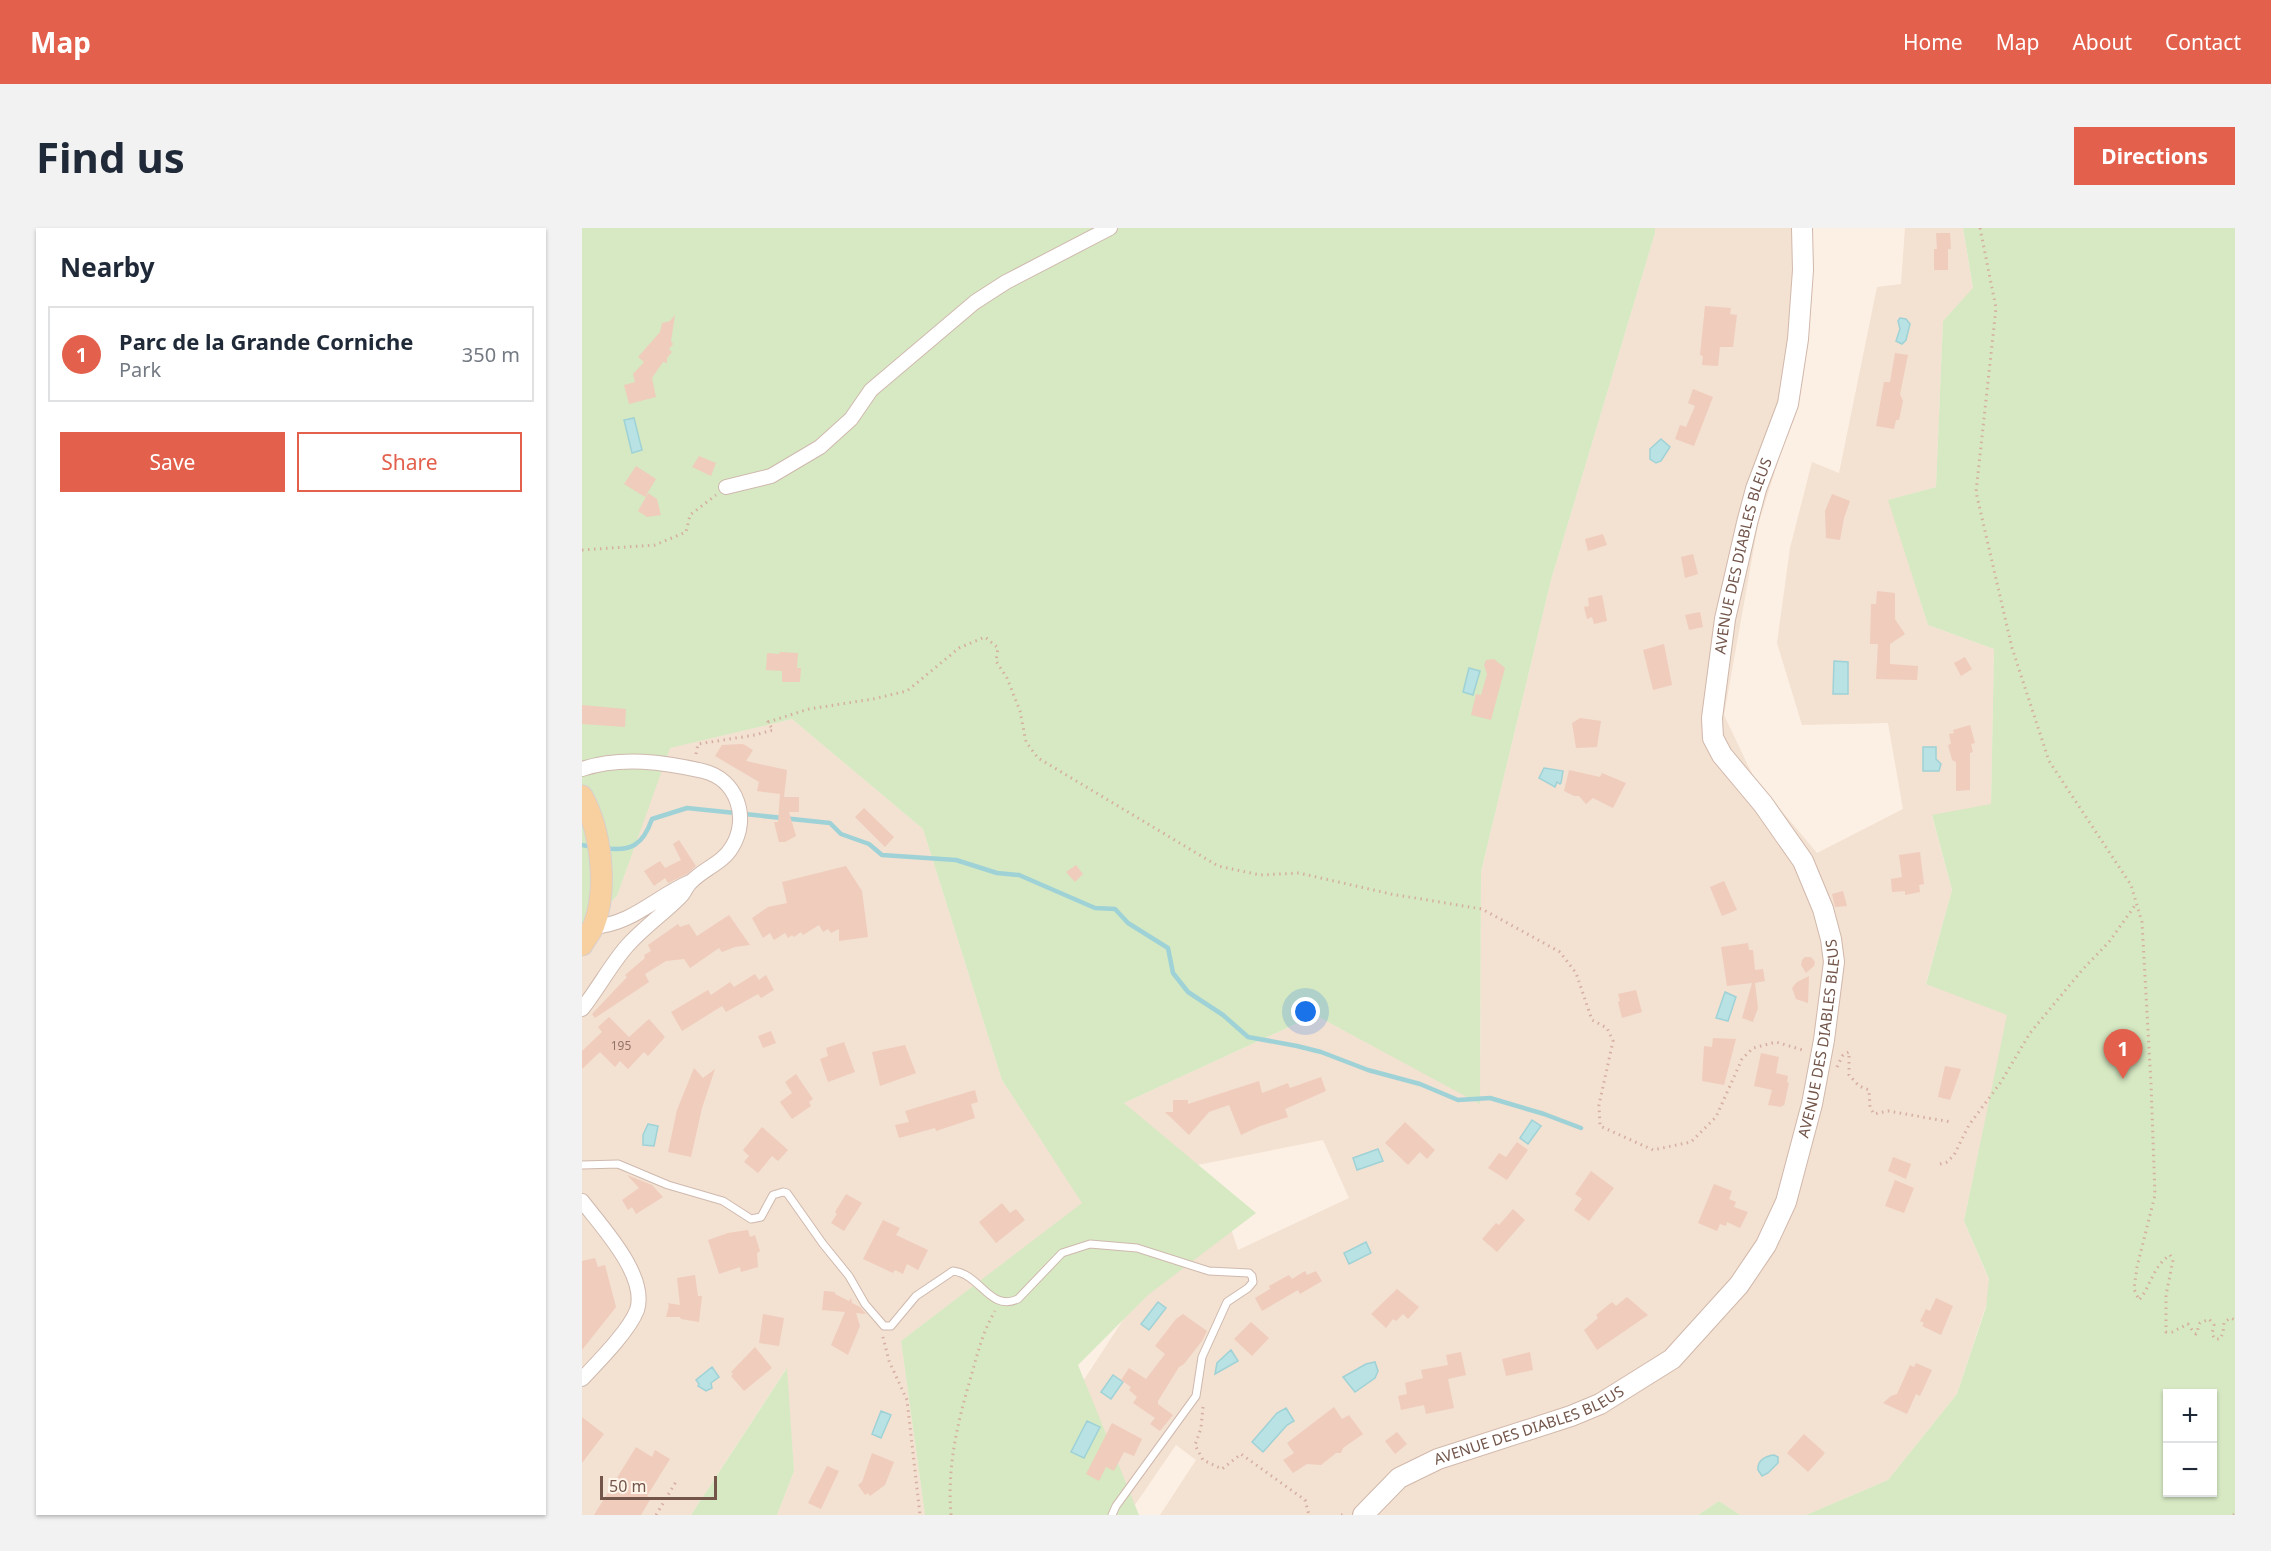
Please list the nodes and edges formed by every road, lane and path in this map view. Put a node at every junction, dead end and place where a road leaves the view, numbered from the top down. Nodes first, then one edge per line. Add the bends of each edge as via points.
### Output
1 (1110, 228) edge
2 (1802, 228) edge
3 (1980, 228) edge
4 (726, 487) joint
5 (582, 550) edge
6 (705, 758) dead end
7 (582, 769) edge
8 (583, 797) edge
9 (690, 882) junction
10 (2136, 904) junction
11 (596, 917) junction
12 (582, 945) edge
13 (582, 1009) edge
14 (1821, 1056) junction
15 (1951, 1122) dead end
16 (1940, 1164) dead end
17 (582, 1165) edge
18 (582, 1202) edge
19 (998, 1300) junction
20 (2235, 1320) edge
21 (880, 1323) junction
22 (582, 1379) edge
23 (1196, 1396) junction
24 (676, 1480) dead end
25 (656, 1515) edge
26 (920, 1515) edge
27 (951, 1515) edge
28 (1112, 1515) edge
29 (1309, 1515) edge
30 (1363, 1515) edge

1 - 4 street via 975,302 871,390 851,419 820,447 771,476
2 - 14 main road, AVENUE DES DIABLES BLEUS via 1798,339 1788,404 1747,523 1725,619 1712,718 1713,738 1722,755 1787,836 1803,861 1823,909 1834,962
3 - 10 path via 1996,308 1976,492 2012,648 2049,761 2131,885
4 - 5 path via 690,515 686,532 655,545
6 - 14 path via 695,753 698,744 764,733 773,730 768,722 809,709 907,691 959,648 985,638 998,648 996,661 1020,711 1026,741 1038,758 1218,866 1260,875 1299,873 1390,894 1482,909 1560,952 1576,974 1592,1020 1607,1028 1613,1041 1599,1106 1600,1126 1653,1150 1691,1142 1716,1117 1742,1059 1753,1048 1776,1042
7 - 9 street via 650,761 708,772 730,786 739,807 732,849
8 - 11 main road via 593,821 602,875
9 - 11 street via 635,916 609,926
9 - 13 street via 683,895 626,947
10 - 16 path via 2109,942 2030,1033 1969,1125 1954,1155
10 - 20 path via 2142,922 2155,1195 2134,1290 2139,1300 2158,1267 2170,1255 2173,1260 2166,1295 2166,1332 2188,1324 2196,1334 2200,1323 2208,1319 2214,1323 2214,1337 2220,1339 2224,1322
11 - 12 main road
14 - 15 path via 1831,1058 1834,1068 1849,1052 1850,1075 1859,1086 1869,1090 1874,1114 1888,1111
14 - 30 main road, AVENUE DES DIABLES BLEUS via 1786,1202 1766,1245 1739,1285 1672,1359 1600,1404 1438,1459 1399,1479
17 - 21 lane via 618,1164 668,1185 723,1201 751,1219 765,1213 773,1195 787,1193
18 - 22 street via 624,1259 637,1282 639,1296 632,1320
19 - 21 lane via 969,1275 953,1271 916,1296 891,1326
19 - 23 lane via 1005,1303 1018,1299 1062,1253 1090,1244 1137,1248 1209,1271 1249,1273 1253,1282 1227,1302 1202,1357
19 - 27 path via 978,1350 955,1431 949,1490
21 - 26 path via 889,1361 908,1400
23 - 28 lane
23 - 29 path via 1203,1402 1195,1445 1203,1460 1221,1468 1241,1454 1305,1500
24 - 25 path

